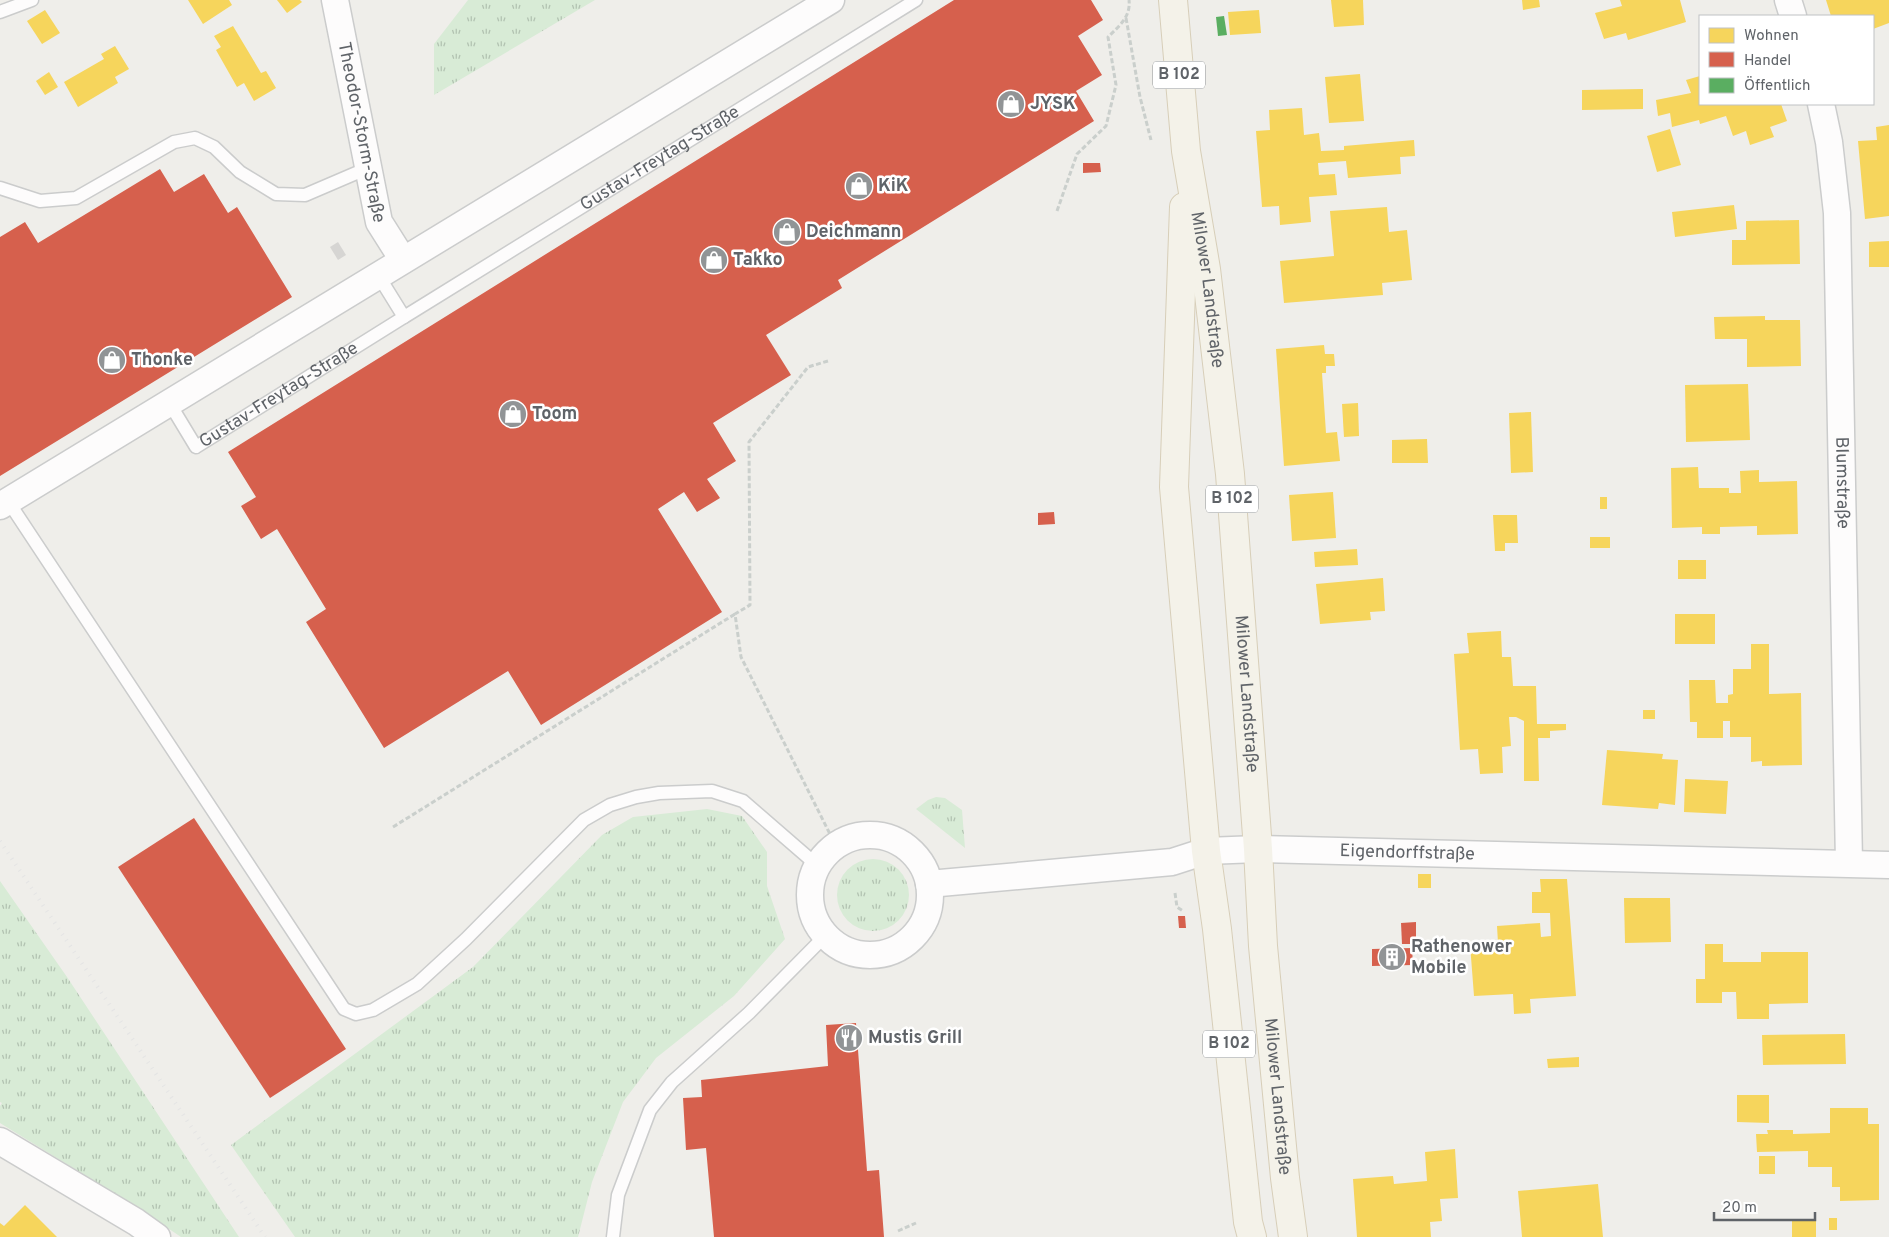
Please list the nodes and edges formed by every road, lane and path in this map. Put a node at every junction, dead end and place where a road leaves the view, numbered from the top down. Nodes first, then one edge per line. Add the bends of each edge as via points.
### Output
1 (32, 0) edge
2 (335, 0) edge
3 (831, 0) edge
4 (916, 0) edge
5 (1129, 0) edge
6 (1173, 0) edge
7 (1788, 0) edge
8 (0, 12) edge
9 (1793, 15) edge
10 (1821, 105) edge
11 (1186, 151) junction
12 (368, 168) junction
13 (0, 188) edge
14 (1058, 211) dead end
15 (402, 260) junction
16 (378, 275) junction
17 (404, 317) junction
18 (828, 361) dead end
19 (170, 404) junction
20 (4, 503) edge
21 (735, 614) junction
22 (393, 827) dead end
23 (836, 846) junction
24 (1258, 850) junction
25 (1206, 851) junction
26 (1849, 864) junction
27 (1889, 865) edge
28 (818, 866) junction
29 (929, 884) junction
30 (826, 935) junction
31 (0, 1141) edge
32 (916, 1224) dead end
33 (898, 1231) dead end
34 (157, 1237) edge
35 (613, 1237) edge
36 (1252, 1237) edge
37 (1293, 1237) edge

1 - 8 lane
2 - 12 street, Theodor-Storm-Straße
3 - 15 street
4 - 17 lane, Gustav-Freytag-Straße
5 - 14 path via 1126,18 1108,37 1116,85 1106,126 1077,154
6 - 11 main road, Milower Landstraße / B 102
7 - 9 street
10 - 26 street, Blumstraße via 1837,213
11 - 24 main road, Milower Landstraße / B 102 via 1206,269 1230,474
11 - 25 main road, Milower Landstraße / B 102 via 1174,487
12 - 13 lane via 305,195 276,194 240,172 214,148 195,138 174,142 76,198 40,201
12 - 15 street, Theodor-Storm-Straße via 379,222
15 - 16 street
16 - 17 lane
16 - 19 street
17 - 19 lane, Gustav-Freytag-Straße via 196,447
18 - 21 path via 808,367 749,442 750,605
19 - 20 street
20 - 28 lane via 344,1009 356,1014 373,1010 416,984 466,939 584,820 610,805 636,797 712,791 743,801
21 - 22 path
21 - 23 path via 741,657
23 - 28 street
23 - 29 street via 859,836 871,835 898,842 918,859
24 - 25 street, Eigendorffstraße
24 - 26 street, Eigendorffstraße
24 - 37 main road, Milower Landstraße / B 102 via 1268,1013
25 - 29 street, Eigendorffstraße via 1172,862
25 - 36 main road, Milower Landstraße / B 102
26 - 27 street, Eigendorffstraße
28 - 30 street via 812,883 811,902
29 - 30 street via 928,912 922,925 902,945 890,951 866,954 844,948
30 - 35 lane via 749,1013 672,1082 650,1110 618,1195
31 - 34 street
32 - 33 path

